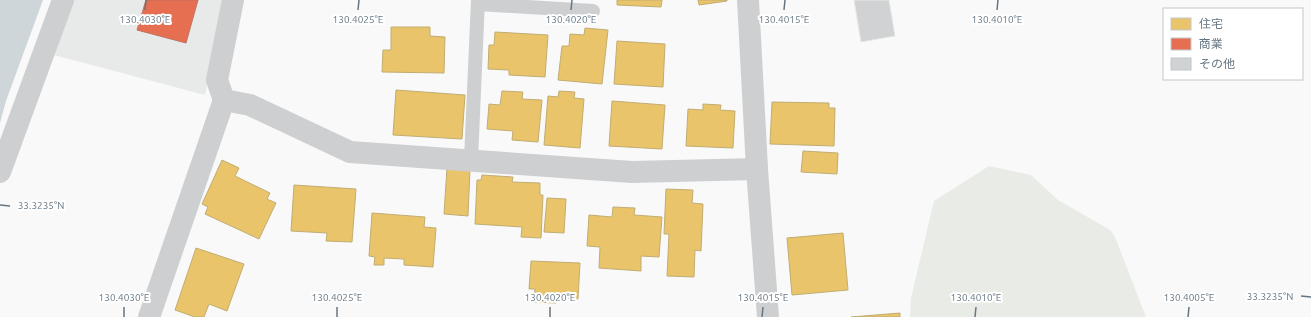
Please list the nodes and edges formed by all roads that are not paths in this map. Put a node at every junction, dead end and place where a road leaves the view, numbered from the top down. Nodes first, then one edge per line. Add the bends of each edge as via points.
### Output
1 (63, 0) edge
2 (233, 0) edge
3 (748, 0) edge
4 (478, 2) edge
5 (593, 11) dead end
6 (224, 100) junction
7 (471, 160) junction
8 (757, 169) junction
9 (0, 172) edge
10 (149, 317) edge
11 (768, 317) edge

1 - 9 street
2 - 6 street via 217,80
3 - 8 street
4 - 5 lane
4 - 7 lane
6 - 7 street via 250,105 350,152
6 - 10 street
7 - 8 street via 632,172
8 - 11 street

